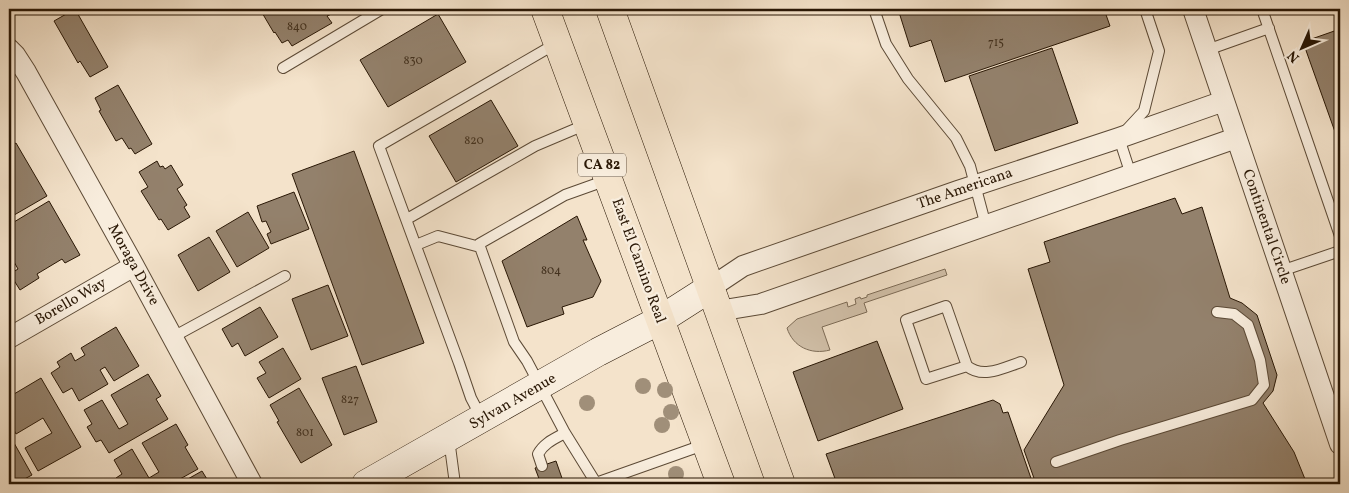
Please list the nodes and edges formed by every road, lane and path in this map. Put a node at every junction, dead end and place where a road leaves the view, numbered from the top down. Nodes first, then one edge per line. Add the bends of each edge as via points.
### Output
1 (382, 9) edge
2 (545, 9) edge
3 (610, 9) edge
4 (874, 9) edge
5 (1145, 9) edge
6 (1193, 9) edge
7 (1262, 9) edge
8 (1269, 28) junction
9 (558, 42) junction
10 (9, 49) edge
11 (1207, 50) junction
12 (283, 68) dead end
13 (1224, 101) junction
14 (587, 124) junction
15 (1120, 138) junction
16 (1236, 138) junction
17 (1131, 175) junction
18 (608, 179) junction
19 (976, 186) junction
20 (407, 219) junction
21 (986, 226) junction
22 (1340, 236) edge
23 (416, 245) junction
24 (480, 247) junction
25 (1340, 251) edge
26 (134, 266) junction
27 (1282, 271) junction
28 (285, 276) dead end
29 (714, 299) junction
30 (1217, 312) dead end
31 (660, 320) junction
32 (172, 337) junction
33 (9, 338) edge
34 (1021, 362) dead end
35 (967, 366) junction
36 (540, 386) junction
37 (482, 419) junction
38 (565, 432) junction
39 (449, 438) junction
40 (706, 444) junction
41 (1340, 444) edge
42 (1056, 462) dead end
43 (542, 466) dead end
44 (252, 484) edge
45 (366, 484) edge
46 (455, 484) edge
47 (596, 484) edge
48 (721, 484) edge
49 (781, 484) edge

1 - 12 lane
2 - 9 main road, East El Camino Real / CA 82
3 - 29 main road
4 - 19 lane via 886,44 908,79 956,138
5 - 15 lane via 1159,51 1144,111
6 - 11 street, Continental Circle
7 - 8 lane
8 - 11 lane
8 - 22 lane
9 - 14 main road, East El Camino Real / CA 82
9 - 20 lane via 379,146
10 - 26 street, Moraga Drive via 26,72
11 - 13 street, Continental Circle
13 - 15 street, The Americana
13 - 16 street, Continental Circle
14 - 18 main road, East El Camino Real / CA 82
14 - 20 lane via 535,146
15 - 17 lane
15 - 19 street, The Americana
16 - 17 street
16 - 27 street, Continental Circle
17 - 21 street
18 - 24 lane via 565,195 479,244
18 - 31 main road, East El Camino Real / CA 82
19 - 21 lane
19 - 29 street, The Americana via 743,266
20 - 23 lane
21 - 29 street via 761,304
23 - 24 lane via 438,236
23 - 37 lane via 471,398
24 - 36 lane via 514,342
25 - 27 lane
26 - 32 street, Moraga Drive
26 - 33 street, Borello Way
27 - 41 street, Continental Circle
28 - 32 lane
29 - 31 street, Sylvan Avenue
29 - 49 main road
30 - 42 lane via 1234,314 1248,325 1260,360 1264,385 1252,400
31 - 36 street, Sylvan Avenue
31 - 40 main road, East El Camino Real / CA 82
32 - 44 street, Moraga Drive
34 - 35 lane via 987,373 974,372
35 - 35 lane via 926,378 906,320 946,306
36 - 37 street, Sylvan Avenue
36 - 38 lane
37 - 39 street, Sylvan Avenue
38 - 43 lane via 541,449 538,454
38 - 47 lane
39 - 45 street, Sylvan Avenue
39 - 46 lane
40 - 47 lane
40 - 48 main road, East El Camino Real / CA 82

